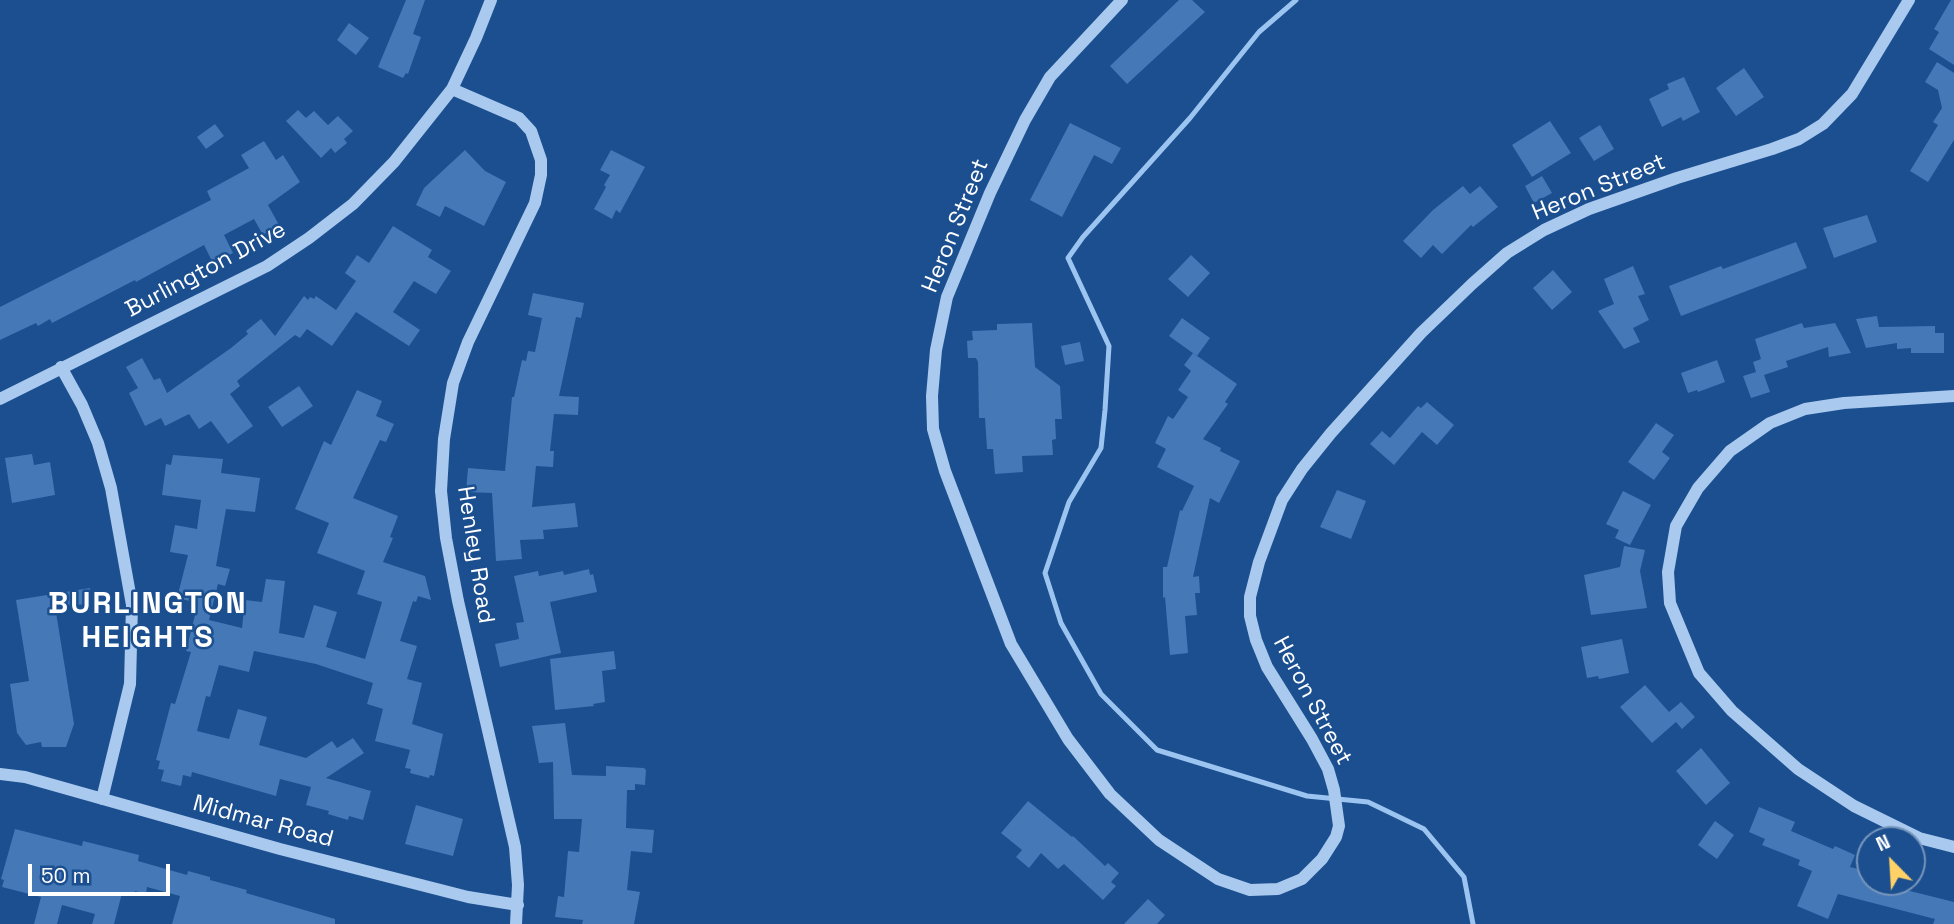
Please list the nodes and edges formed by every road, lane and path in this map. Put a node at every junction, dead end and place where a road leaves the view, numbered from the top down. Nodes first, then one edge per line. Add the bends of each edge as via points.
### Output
1 (491, 0) edge
2 (1122, 0) edge
3 (1909, 0) edge
4 (452, 89) junction
5 (61, 368) junction
6 (1954, 396) edge
7 (0, 399) edge
8 (0, 774) edge
9 (102, 799) junction
10 (1954, 847) edge
11 (518, 905) junction
12 (516, 924) edge

1 - 4 street, Burlington Drive
2 - 3 street, Heron Street via 1050,77 990,193 947,297 936,350 933,429 1011,644 1068,739 1110,794 1158,840 1218,879 1250,890 1278,889 1302,879 1322,859 1339,825 1328,769 1267,667 1250,616 1259,562 1282,500 1302,469 1421,333 1507,253 1589,209 1772,149 1823,124 1852,94
4 - 5 street, Burlington Drive via 394,162 353,204 309,238 267,266
4 - 11 street, Henley Road via 519,118 531,131 541,160 535,204 453,383 441,491 458,601 515,847
5 - 7 street, Burlington Drive
5 - 9 street via 98,443 132,605 130,684
6 - 10 street via 1844,403 1805,409 1770,423 1730,451 1698,488 1676,526 1668,572 1670,603 1699,673 1732,711 1798,769 1854,806 1919,838
8 - 9 street, Midmar Road
9 - 11 street, Midmar Road via 293,853
11 - 12 street, Henley Road

